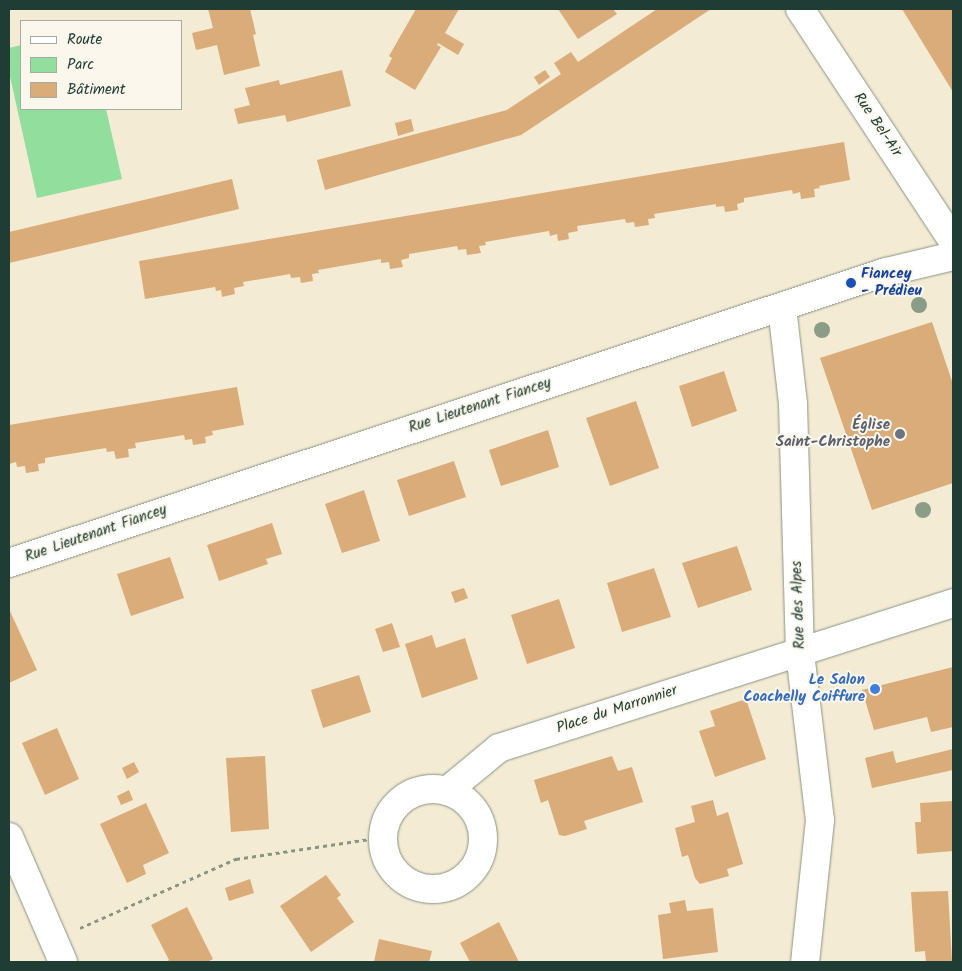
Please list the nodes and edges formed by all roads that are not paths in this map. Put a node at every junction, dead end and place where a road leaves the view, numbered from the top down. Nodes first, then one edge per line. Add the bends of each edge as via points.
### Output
1 (800, 9) edge
2 (953, 241) edge
3 (953, 256) edge
4 (782, 307) junction
5 (9, 563) edge
6 (953, 603) edge
7 (800, 652) junction
8 (447, 791) junction
9 (9, 836) edge
10 (58, 951) edge
11 (805, 962) edge

1 - 2 street, Rue Bel-Air
3 - 4 street, Rue Lieutenant Fiancey via 886,272
4 - 5 street, Rue Lieutenant Fiancey
4 - 7 street, Rue des Alpes via 793,404
6 - 7 street, Place du Marronnier
7 - 8 street, Place du Marronnier via 499,748
7 - 11 street, Rue des Alpes via 820,820
8 - 8 street via 461,797 474,809 482,825 484,842 480,859 470,874 456,884 440,890 422,889 406,882 393,870 385,854 385,822 404,798 417,791
9 - 10 street

